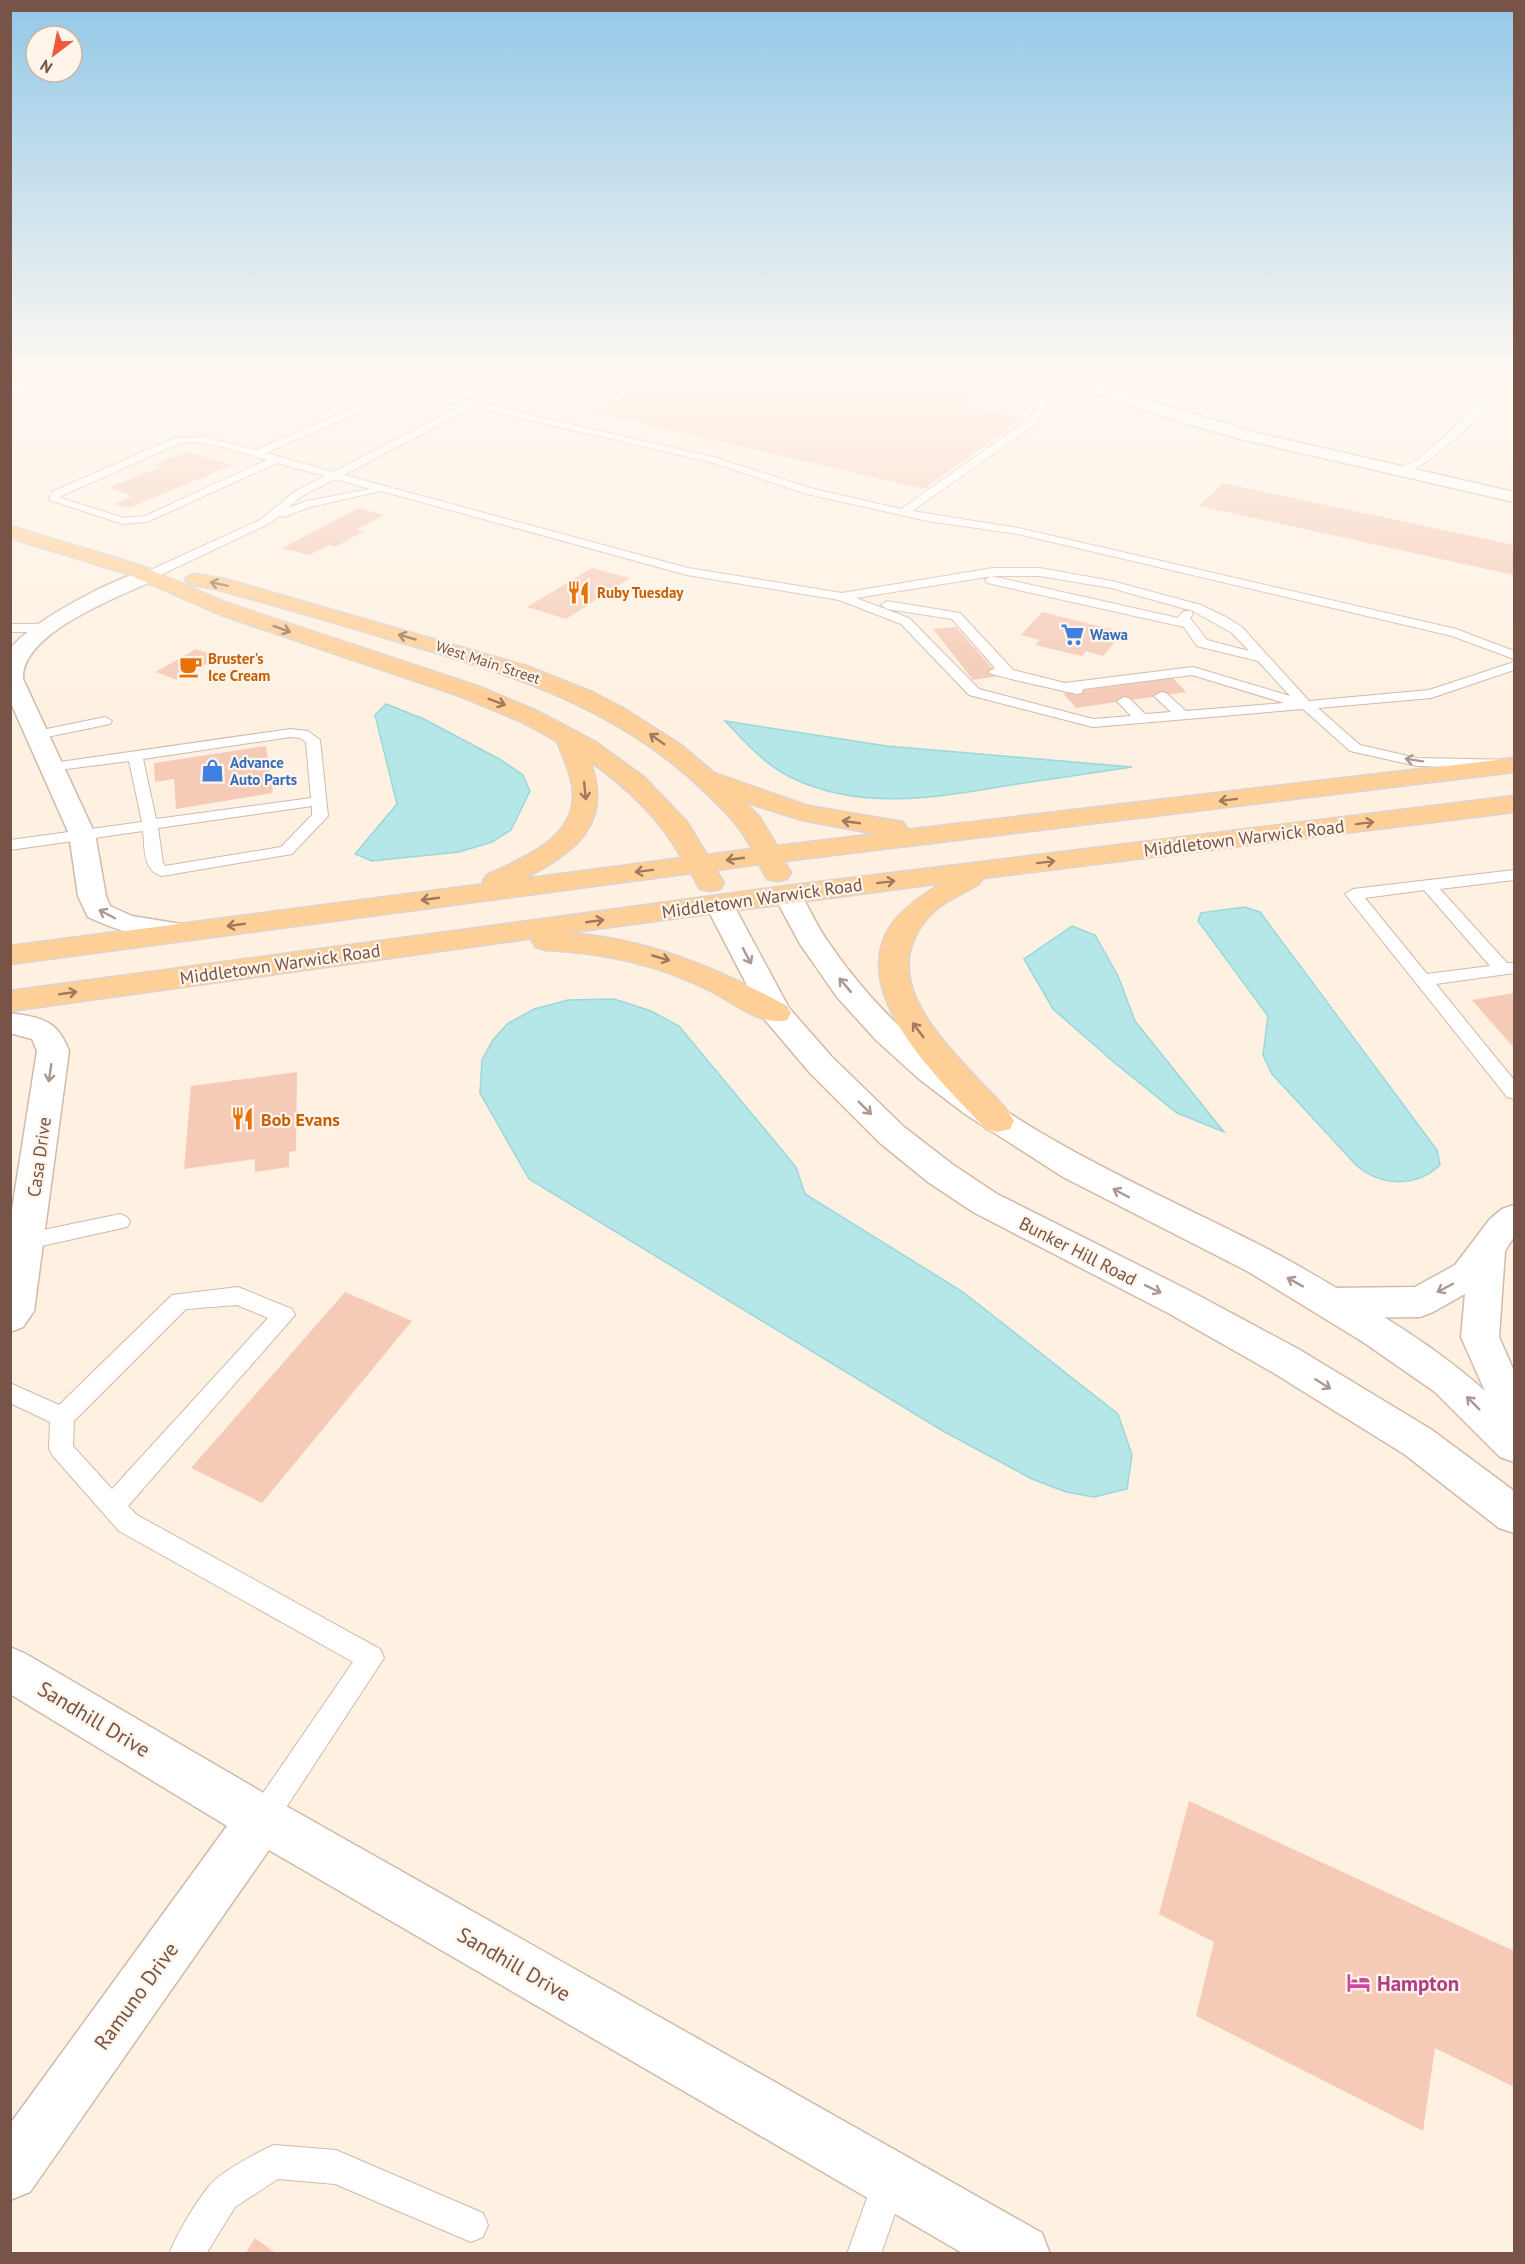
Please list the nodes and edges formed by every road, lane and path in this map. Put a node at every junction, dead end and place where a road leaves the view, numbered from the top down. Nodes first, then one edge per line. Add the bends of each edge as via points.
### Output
1 (79, 484) edge
2 (222, 484) edge
3 (317, 484) edge
4 (364, 484) edge
5 (784, 484) edge
6 (944, 484) edge
7 (1456, 484) edge
8 (1479, 484) edge
9 (384, 489) junction
10 (1515, 489) edge
11 (1515, 496) edge
12 (903, 512) junction
13 (264, 522) junction
14 (10, 532) edge
15 (150, 575) junction
16 (973, 575) junction
17 (842, 597) junction
18 (1193, 606) junction
19 (1188, 624) junction
20 (10, 628) edge
21 (47, 628) junction
22 (945, 644) dead end
23 (929, 646) junction
24 (1515, 655) edge
25 (1263, 658) junction
26 (1515, 666) edge
27 (1041, 681) junction
28 (1161, 696) dead end
29 (1124, 701) dead end
30 (1021, 705) junction
31 (1306, 705) junction
32 (1094, 706) dead end
33 (1182, 716) junction
34 (1142, 719) junction
35 (105, 721) dead end
36 (1110, 722) junction
37 (37, 735) junction
38 (567, 736) junction
39 (135, 756) junction
40 (1515, 764) edge
41 (51, 767) junction
42 (704, 774) junction
43 (318, 801) junction
44 (1515, 804) edge
45 (150, 825) junction
46 (82, 834) junction
47 (951, 834) junction
48 (10, 844) edge
49 (767, 855) junction
50 (702, 864) junction
51 (988, 869) junction
52 (1514, 876) edge
53 (1428, 885) junction
54 (470, 894) junction
55 (787, 894) junction
56 (719, 904) junction
57 (183, 932) junction
58 (436, 942) junction
59 (10, 955) edge
60 (1509, 969) edge
61 (1423, 980) junction
62 (10, 1001) edge
63 (777, 1013) junction
64 (10, 1023) edge
65 (1515, 1092) edge
66 (998, 1121) junction
67 (1515, 1218) edge
68 (120, 1222) dead end
69 (19, 1243) edge
70 (1487, 1250) junction
71 (1330, 1303) junction
72 (10, 1317) edge
73 (10, 1392) edge
74 (1515, 1413) edge
75 (62, 1417) junction
76 (1515, 1445) edge
77 (113, 1505) junction
78 (1515, 1515) edge
79 (10, 1669) edge
80 (262, 1819) junction
81 (10, 2172) edge
82 (890, 2179) junction
83 (471, 2225) dead end
84 (186, 2253) edge
85 (864, 2253) edge
86 (1021, 2253) edge

1 - 2 lane via 56,494 55,500 123,521 147,519
3 - 13 lane
4 - 9 lane
5 - 12 lane
6 - 12 lane
7 - 11 street
8 - 10 street
9 - 13 lane via 307,504
9 - 17 lane via 687,571
12 - 24 lane via 1018,531 1456,633
13 - 15 lane
14 - 15 main road, West Main Street
15 - 21 street
15 -> 38 main road, West Main Street via 192,597 478,695
42 -> 15 main road, West Main Street via 615,713 527,673 218,583
16 - 17 lane
16 - 18 lane via 1040,572 1113,585
16 - 19 lane
17 - 23 lane via 905,621
17 - 27 lane via 956,616 1001,672
18 - 19 lane via 1184,618
18 - 25 lane via 1237,630
19 - 25 lane via 1202,643
20 - 21 lane
21 - 37 street via 30,640 13,665 12,679
22 - 23 lane
23 - 30 lane via 958,670 974,692
25 - 31 lane
26 - 31 lane via 1431,694
27 - 30 lane
27 - 31 lane via 1073,689 1193,671
28 - 33 lane
29 - 34 lane
30 - 36 lane via 1093,723
31 - 33 lane
40 -> 31 lane via 1417,762 1355,748
32 - 36 lane
33 - 34 lane
34 - 36 lane
35 - 37 lane
37 - 41 street
38 - 50 main road, West Main Street via 615,768 666,812
38 -> 54 main road via 583,776 586,801 581,822 537,862
39 - 41 lane
39 - 43 lane via 303,734 313,740
39 - 45 lane
40 -> 47 main road
41 - 46 street
47 -> 42 main road via 801,812 733,789
42 - 49 main road, West Main Street via 754,827
43 - 45 lane
43 - 45 lane via 320,816 286,851 162,871 155,865
51 -> 44 main road, Middletown Warwick Road
45 - 46 lane
46 - 48 lane
57 -> 46 street via 125,924 98,911
47 - 49 main road
49 -> 50 main road
49 - 55 main road
50 -> 54 main road
50 - 56 main road, West Main Street
55 -> 51 main road, Middletown Warwick Road
66 -> 51 main road via 941,1060 912,1022 899,999 890,964 893,949 921,908 935,896
52 - 53 lane
53 - 60 lane
53 - 61 lane via 1353,894
54 -> 57 main road
55 - 56 main road, Middletown Warwick Road
66 -> 55 street via 930,1072 884,1031 829,966 797,918
58 -> 56 main road, Middletown Warwick Road
56 -> 63 street, Bunker Hill Road
57 - 59 main road
62 -> 58 main road, Middletown Warwick Road
58 -> 63 main road via 549,941 640,952 708,976
60 - 61 lane
61 - 65 lane
63 -> 78 street, Bunker Hill Road via 820,1065 892,1135 940,1173 985,1203 1286,1361 1418,1442
64 -> 69 street, Casa Drive via 38,1029 49,1037 53,1051
71 -> 66 street via 1229,1245 1125,1196
67 - 70 street via 1502,1228
68 - 69 lane
69 - 72 street, Casa Drive via 15,1311
70 -> 71 street via 1468,1275 1420,1302
70 - 74 street via 1480,1336
76 -> 71 street via 1461,1392 1398,1344
73 - 75 lane
75 - 77 lane via 61,1449
75 - 77 lane via 180,1301 238,1296 284,1315
77 - 80 lane via 128,1523 371,1658
79 - 80 street, Sandhill Drive
80 - 81 street, Ramuno Drive
80 - 82 street, Sandhill Drive
82 - 85 lane
82 - 86 street, Sandhill Drive
83 - 84 lane via 336,2167 274,2162 223,2195

